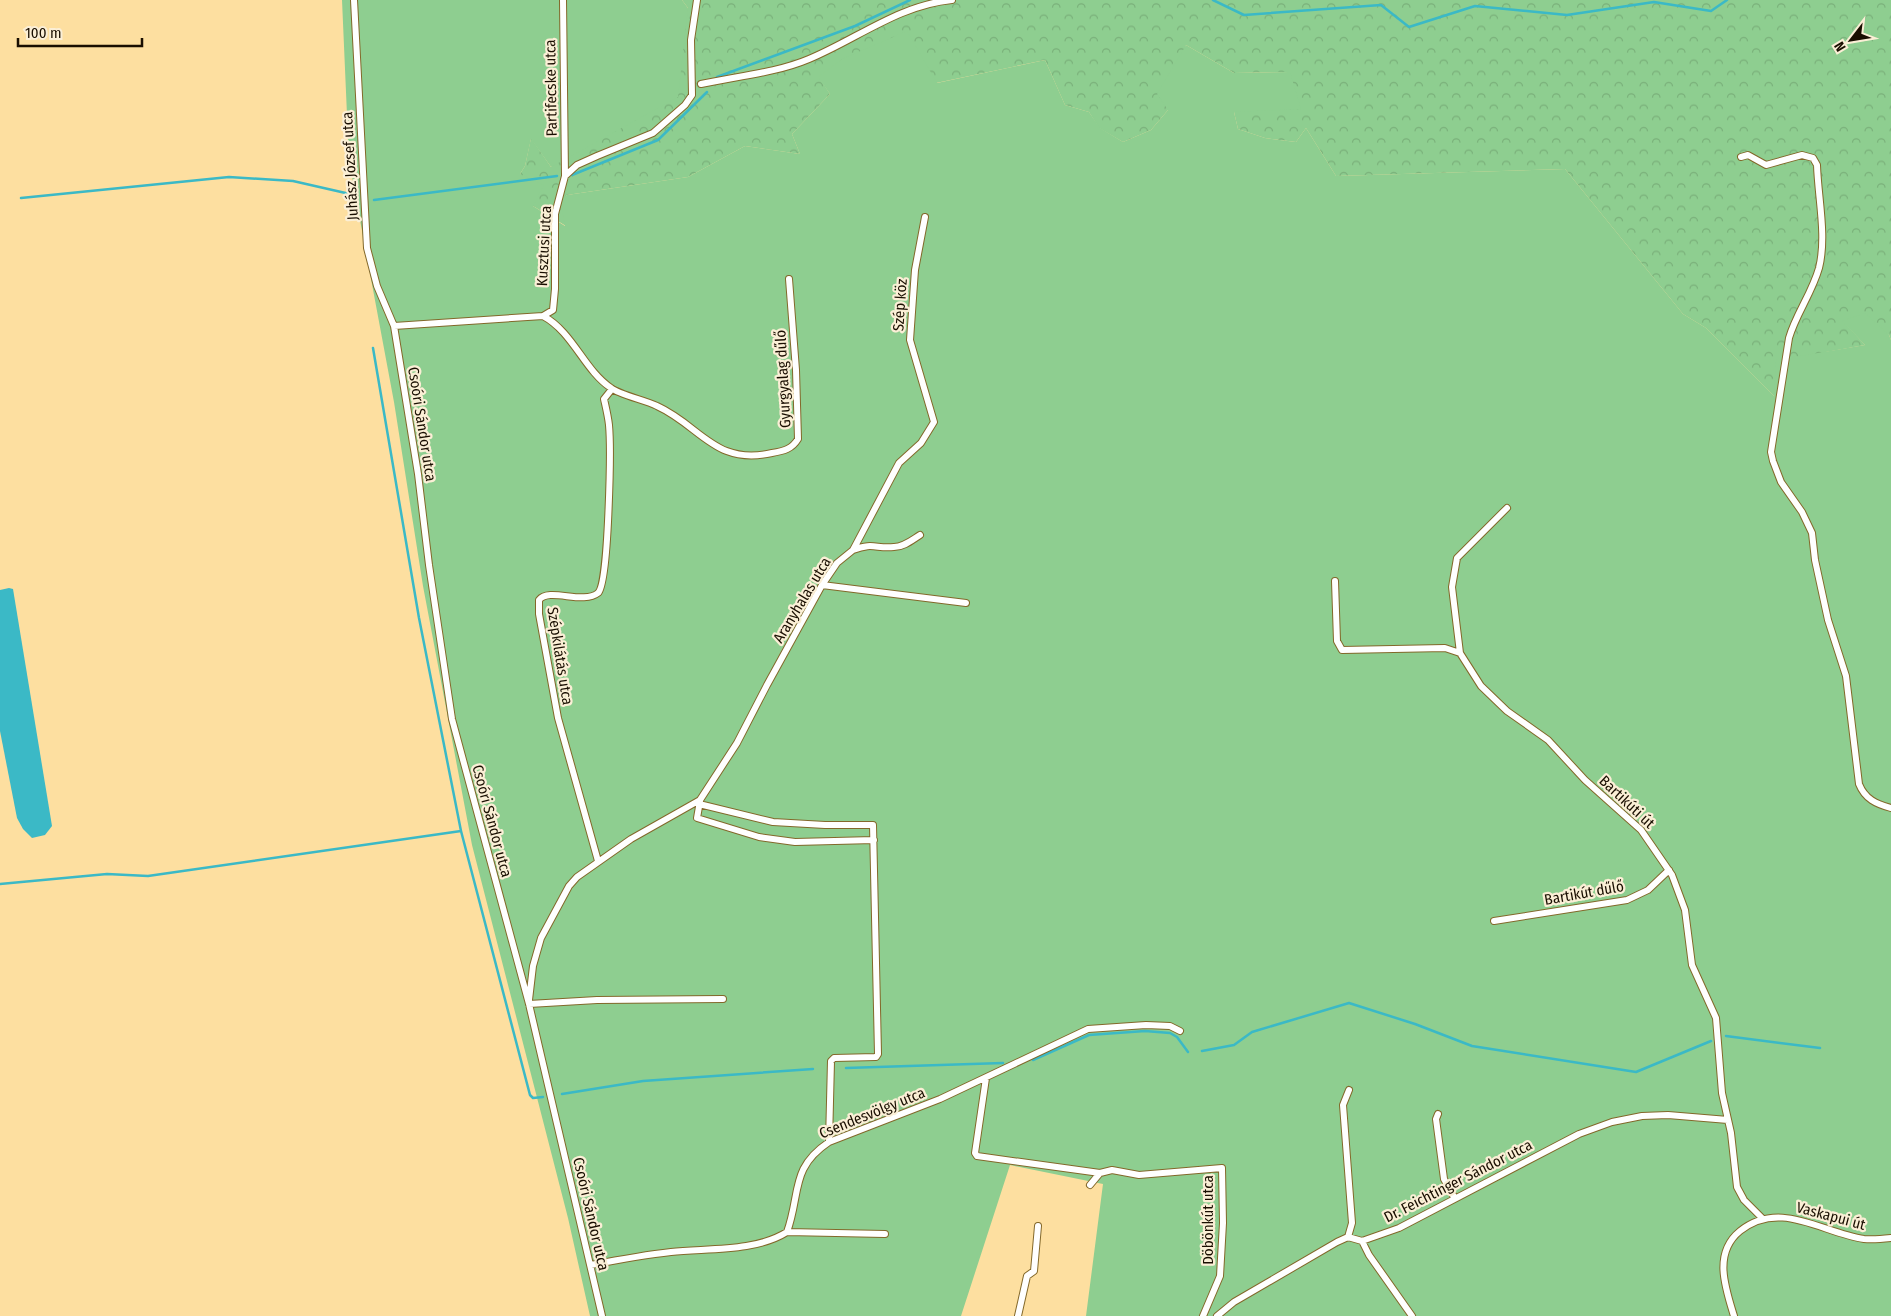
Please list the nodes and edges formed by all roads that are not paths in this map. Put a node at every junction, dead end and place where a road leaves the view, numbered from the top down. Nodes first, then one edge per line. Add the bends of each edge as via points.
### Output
1 (354, 0) edge
2 (563, 0) edge
3 (697, 0) edge
4 (952, 0) edge
5 (701, 84) dead end
6 (1741, 157) dead end
7 (565, 176) junction
8 (925, 217) dead end
9 (789, 278) dead end
10 (543, 316) junction
11 (394, 326) junction
12 (612, 389) junction
13 (934, 422) joint
14 (1507, 508) dead end
15 (920, 535) dead end
16 (853, 550) junction
17 (1335, 581) dead end
18 (822, 585) junction
19 (966, 603) dead end
20 (1460, 653) junction
21 (699, 802) junction
22 (1891, 808) edge
23 (874, 840) junction
24 (598, 861) junction
25 (1669, 870) junction
26 (1494, 921) dead end
27 (723, 999) dead end
28 (529, 1004) junction
29 (1180, 1031) dead end
30 (986, 1078) junction
31 (1349, 1090) dead end
32 (1438, 1114) dead end
33 (1728, 1120) junction
34 (829, 1142) junction
35 (1100, 1173) junction
36 (1090, 1185) dead end
37 (1454, 1197) junction
38 (1762, 1218) junction
39 (1038, 1226) dead end
40 (787, 1232) junction
41 (885, 1234) dead end
42 (1348, 1237) junction
43 (1891, 1238) edge
44 (1362, 1241) junction
45 (590, 1265) junction
46 (602, 1316) edge
47 (1018, 1316) edge
48 (1203, 1316) edge
49 (1217, 1316) edge
50 (1412, 1316) edge
51 (1734, 1316) edge

1 - 11 street, Juhász József utca via 367,248
2 - 7 street, Partifecske utca
3 - 7 street via 691,40 692,95 685,105 653,133 577,165
4 - 5 street via 901,12 809,59 786,67
6 - 22 street via 1748,156 1766,165 1802,155 1813,158 1817,165 1822,238 1819,268 1788,338 1772,452 1781,482 1812,533 1828,620 1846,676 1859,784 1863,794
7 - 10 street, Kusztusi utca via 556,214 553,310
8 - 13 street, Szép köz via 915,270 910,340
9 - 12 street, Gyurgyalag dűlő via 796,370 798,440 794,446 756,457 728,452 707,442 658,406
10 - 11 street
10 - 12 street, Gyurgyalag dűlő via 565,334
11 - 28 street, Csoóri Sándor utca via 452,719
12 - 24 street, Szépkilátás utca via 604,399 610,462 606,563 601,588 586,598 548,596 539,600 558,718
13 - 16 street, Aranyhalas utca via 921,443 899,463
14 - 20 street via 1457,558 1452,587
15 - 16 street via 903,545 870,544
16 - 18 street, Aranyhalas utca via 837,563
17 - 20 street via 1337,641 1342,650 1445,648
18 - 19 street
18 - 21 street, Aranyhalas utca via 738,743
20 - 25 street, Bartikúti út via 1481,686 1507,712 1548,740 1585,780 1641,830
21 - 23 street via 773,822 874,825
21 - 23 street via 697,818 759,837 795,842
21 - 24 street, Aranyhalas utca
23 - 34 street via 878,1054 834,1058 831,1061
24 - 28 street, Aranyhalas utca via 569,886 541,938 533,966
25 - 26 street, Bartikút dűlő via 1648,890 1627,900
25 - 33 street, Bartikúti út via 1684,910 1692,965 1714,1012
27 - 28 street
28 - 45 street, Csoóri Sándor utca
29 - 30 street, Csendesvölgy utca via 1170,1026 1146,1024 1088,1029
30 - 34 street, Csendesvölgy utca via 890,1120
30 - 35 street via 977,1156
31 - 42 street via 1343,1106 1352,1223
32 - 37 street via 1444,1178
33 - 37 street, Dr. Feichtinger Sándor utca via 1668,1115 1612,1122 1579,1134
33 - 38 street, Bartikúti út via 1737,1187 1744,1200
34 - 40 street, Csendesvölgy utca via 803,1166
35 - 36 street
35 - 48 street, Döbönkút utca via 1112,1170 1139,1175 1222,1168 1220,1276
37 - 44 street, Dr. Feichtinger Sándor utca via 1399,1228
38 - 43 street, Vaskapui út via 1789,1217 1863,1239
38 - 51 street, Vaskapui út via 1734,1236 1723,1261 1723,1274
39 - 47 street via 1034,1271 1027,1276
40 - 41 street
40 - 45 street via 760,1243
42 - 44 street
42 - 49 street via 1234,1302
44 - 50 street
45 - 46 street, Csoóri Sándor utca

